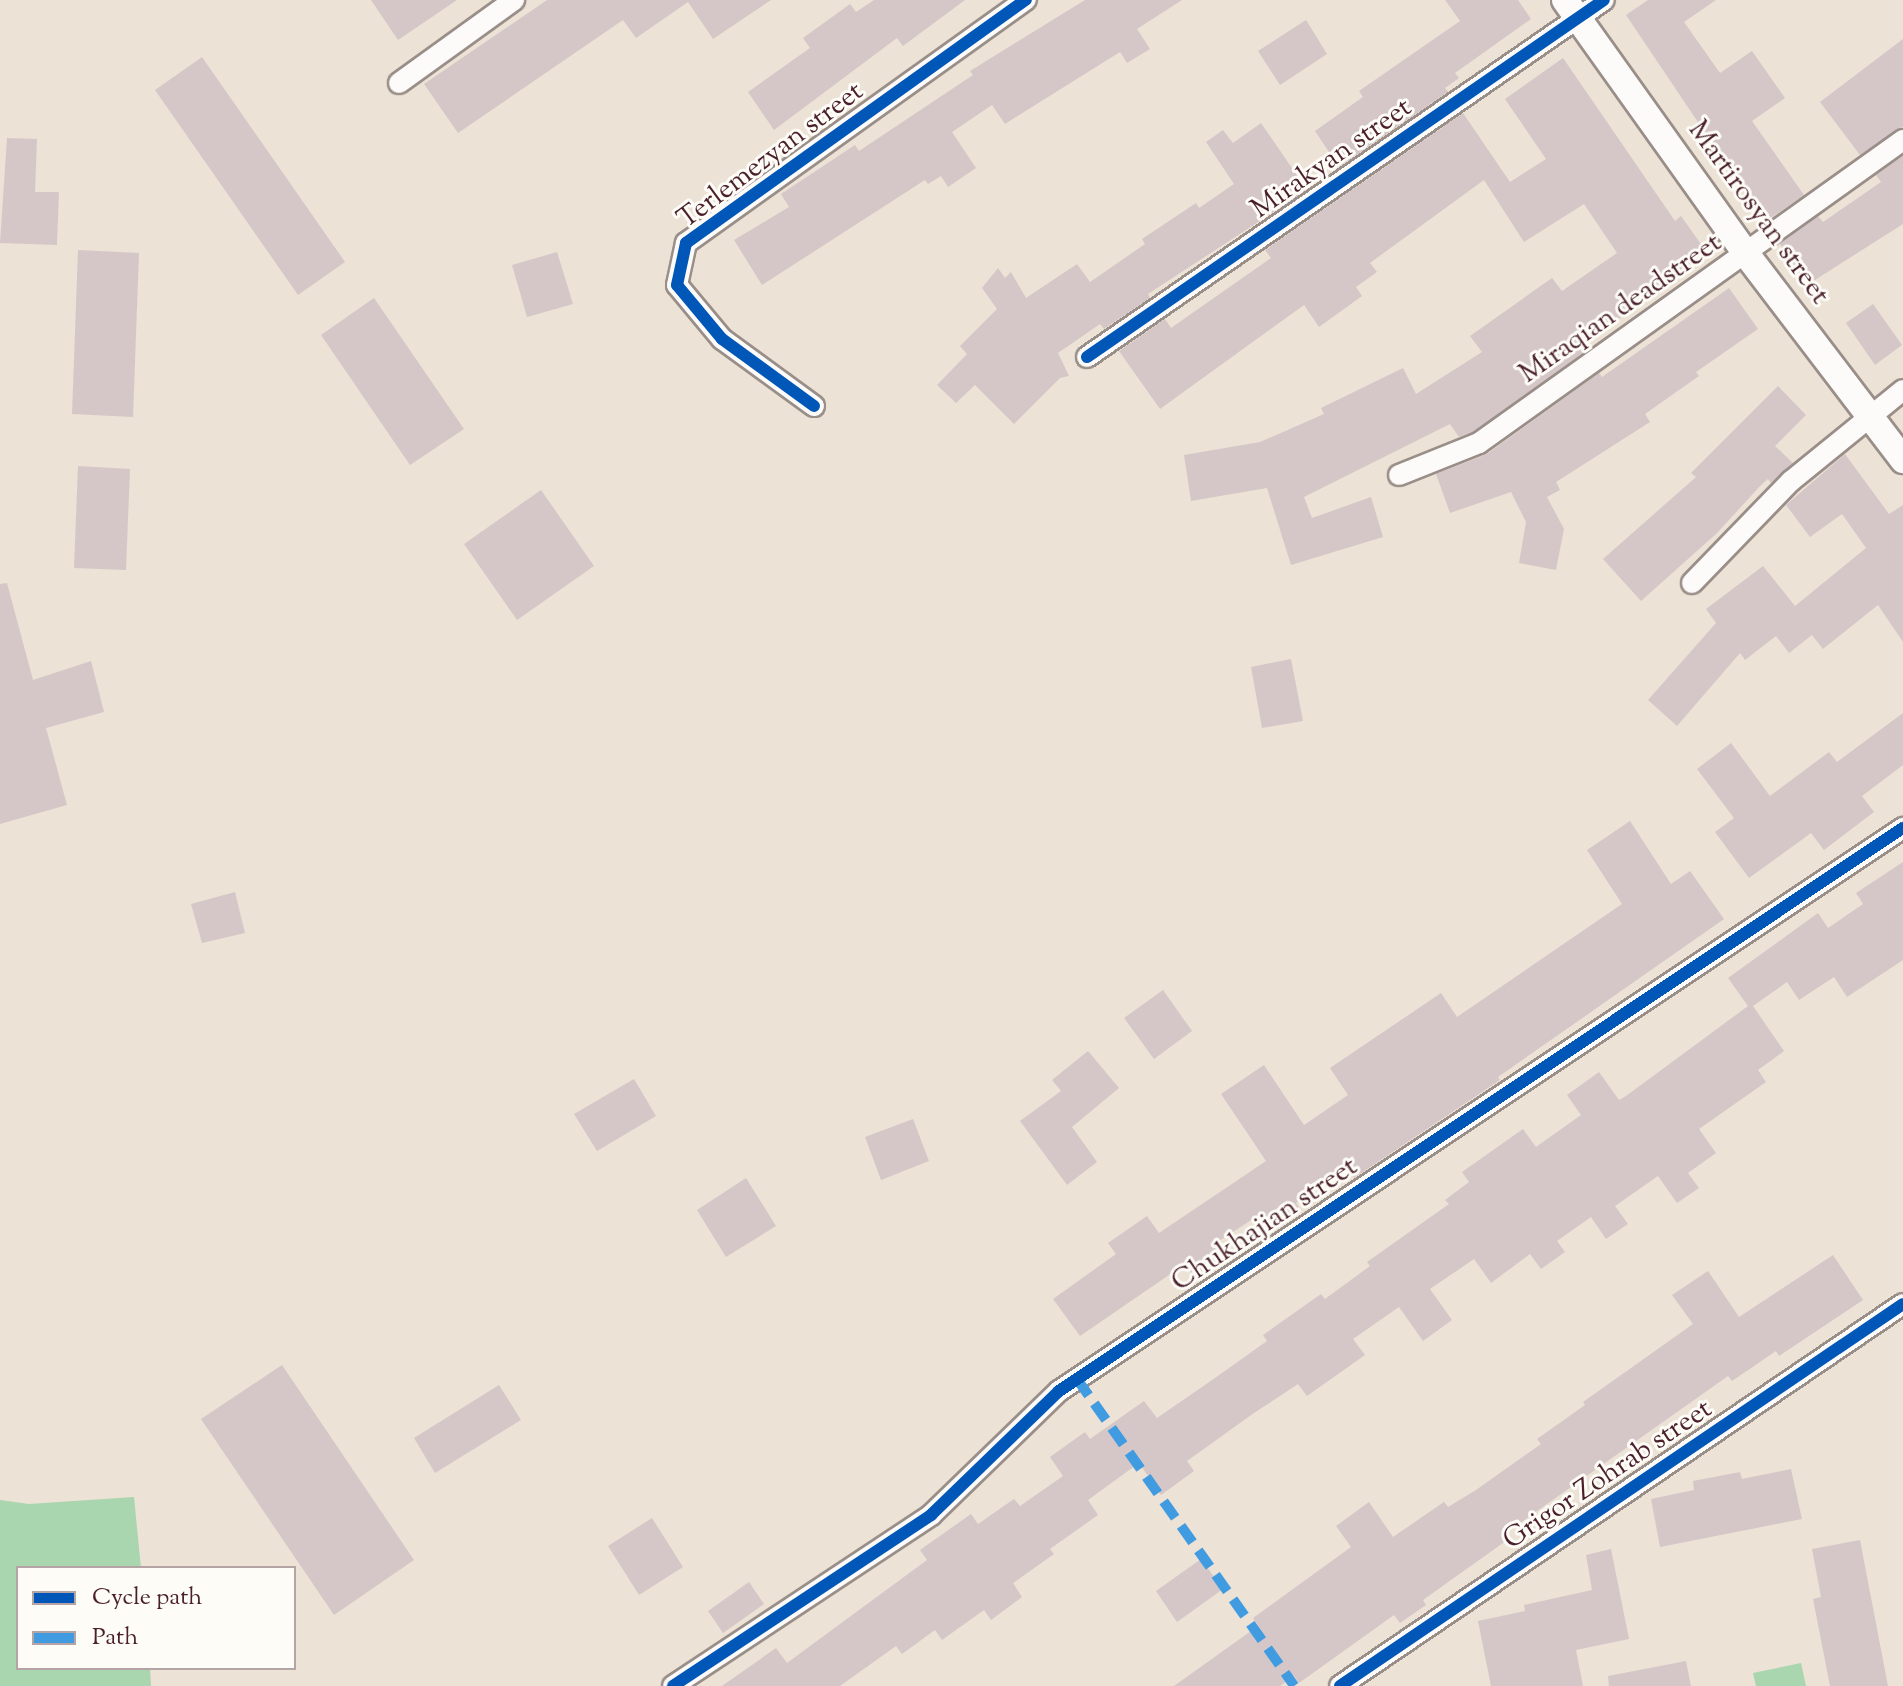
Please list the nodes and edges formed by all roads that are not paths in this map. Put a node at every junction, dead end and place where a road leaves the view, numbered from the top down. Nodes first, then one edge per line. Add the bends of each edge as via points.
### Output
1 (514, 0) edge
2 (1026, 0) edge
3 (1604, 0) edge
4 (1572, 9) edge
5 (399, 83) dead end
6 (1903, 140) edge
7 (1747, 255) junction
8 (1087, 357) dead end
9 (1903, 390) edge
10 (814, 406) dead end
11 (1870, 415) junction
12 (1903, 460) edge
13 (1399, 475) dead end
14 (1692, 583) dead end
15 (1903, 828) edge
16 (1903, 1304) edge
17 (673, 1686) edge
18 (1340, 1686) edge

1 - 5 street
2 - 10 street, Terlemezyan street via 686,243 677,285 722,339
3 - 4 street, Mirakyan street
4 - 7 street, Martirosyan street
4 - 8 street, Mirakyan street
6 - 7 street, Miraqian deadstreet
7 - 11 street, Martirosyan street
7 - 13 street, Miraqian deadstreet via 1479,443
9 - 11 street
11 - 12 street, Martirosyan street
11 - 14 street via 1791,481
15 - 17 street, Chukhajian street via 1059,1391 931,1515
16 - 18 street, Grigor Zohrab street

